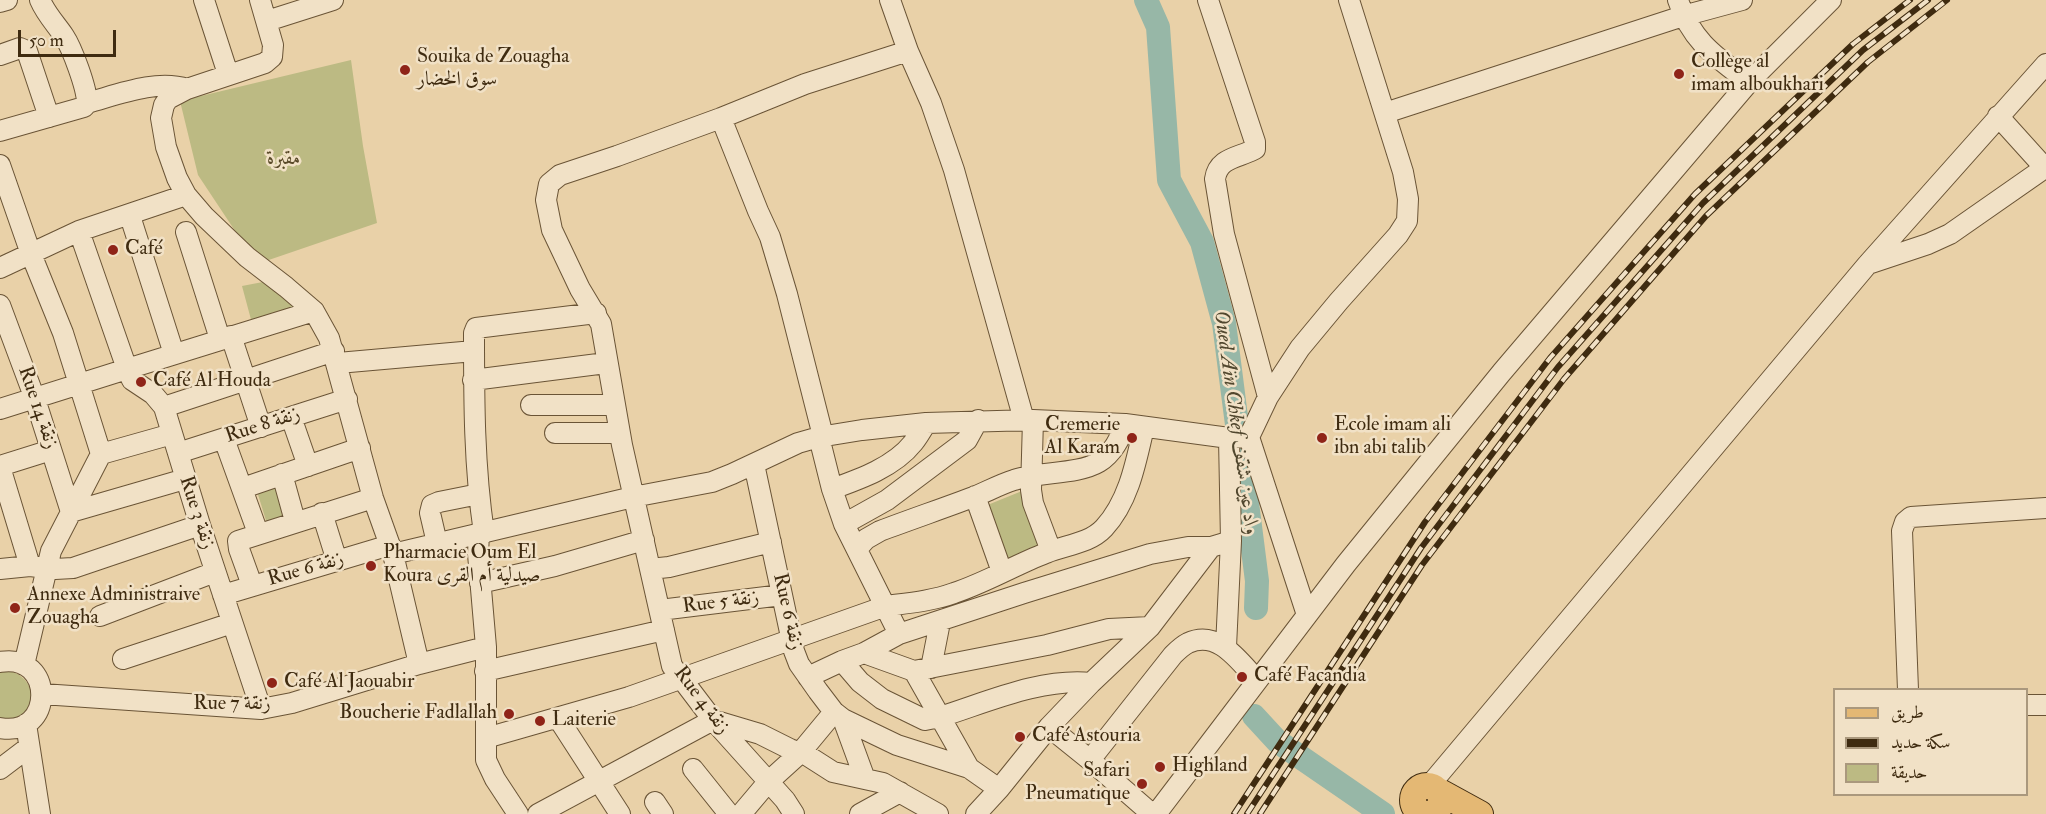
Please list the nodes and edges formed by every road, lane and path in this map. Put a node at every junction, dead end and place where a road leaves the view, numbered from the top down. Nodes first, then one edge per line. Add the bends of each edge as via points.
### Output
1 (7, 0) edge
2 (40, 0) edge
3 (204, 0) edge
4 (260, 0) edge
5 (890, 0) edge
6 (1208, 0) edge
7 (1349, 0) edge
8 (1742, 0) edge
9 (1828, 1) edge
10 (0, 2) edge
11 (322, 2) edge
12 (1681, 8) edge
13 (267, 21) junction
14 (908, 51) junction
15 (0, 55) edge
16 (2046, 64) edge
17 (228, 74) junction
18 (1749, 82) junction
19 (187, 89) junction
20 (87, 103) junction
21 (1385, 113) junction
22 (1998, 116) junction
23 (49, 117) junction
24 (721, 118) junction
25 (0, 131) edge
26 (0, 165) edge
27 (2045, 167) edge
28 (4, 187) edge
29 (186, 195) junction
30 (130, 216) junction
31 (79, 231) junction
32 (186, 232) dead end
33 (31, 254) junction
34 (1867, 265) junction
35 (0, 268) edge
36 (0, 305) edge
37 (314, 311) junction
38 (596, 313) junction
39 (226, 338) junction
40 (474, 351) junction
41 (174, 354) junction
42 (336, 357) junction
43 (606, 363) junction
44 (127, 369) junction
45 (245, 379) junction
46 (473, 380) junction
47 (83, 383) junction
48 (1268, 397) junction
49 (34, 399) junction
50 (347, 399) junction
51 (531, 405) dead end
52 (614, 405) junction
53 (164, 407) junction
54 (0, 409) edge
55 (291, 417) junction
56 (978, 420) junction
57 (1029, 420) junction
58 (926, 423) junction
59 (1134, 426) junction
60 (261, 427) junction
61 (555, 433) dead end
62 (619, 433) junction
63 (821, 437) junction
64 (1239, 438) junction
65 (224, 439) junction
66 (175, 443) junction
67 (360, 448) junction
68 (51, 450) junction
69 (101, 454) junction
70 (754, 464) junction
71 (308, 466) junction
72 (0, 467) edge
73 (282, 474) junction
74 (1033, 475) junction
75 (185, 479) junction
76 (243, 488) junction
77 (832, 489) junction
78 (479, 495) junction
79 (975, 496) junction
80 (633, 497) junction
81 (373, 498) junction
82 (2046, 508) edge
83 (71, 512) junction
84 (322, 513) junction
85 (295, 521) junction
86 (844, 524) junction
87 (200, 525) junction
88 (258, 533) junction
89 (481, 533) junction
90 (644, 540) junction
91 (1231, 541) junction
92 (771, 542) junction
93 (437, 543) junction
94 (1211, 547) junction
95 (391, 549) junction
96 (857, 549) junction
97 (1051, 551) junction
98 (337, 561) junction
99 (38, 567) junction
100 (0, 569) edge
101 (650, 569) junction
102 (216, 572) junction
103 (1002, 572) junction
104 (480, 583) junction
105 (252, 585) junction
106 (223, 595) junction
107 (782, 595) junction
108 (886, 606) junction
109 (660, 610) junction
110 (1307, 615) junction
111 (100, 616) dead end
112 (940, 622) junction
113 (232, 623) junction
114 (1150, 627) junction
115 (664, 630) junction
116 (899, 634) junction
117 (792, 640) junction
118 (486, 647) junction
119 (1226, 647) junction
120 (864, 653) junction
121 (123, 659) dead end
122 (842, 661) junction
123 (0, 662) edge
124 (419, 664) junction
125 (24, 665) junction
126 (922, 669) junction
127 (485, 671) junction
128 (808, 676) junction
129 (681, 678) junction
130 (1257, 680) junction
131 (1091, 683) junction
132 (1908, 688) edge
133 (42, 694) junction
134 (2028, 705) edge
135 (2046, 705) edge
136 (261, 709) junction
137 (839, 715) junction
138 (940, 717) junction
139 (558, 718) junction
140 (713, 720) junction
141 (26, 724) junction
142 (1049, 727) junction
143 (0, 728) edge
144 (486, 738) junction
145 (29, 747) junction
146 (800, 753) junction
147 (1090, 760) junction
148 (969, 768) junction
149 (0, 769) edge
150 (693, 769) dead end
151 (865, 779) junction
152 (600, 780) junction
153 (768, 782) junction
154 (999, 789) junction
155 (900, 792) junction
156 (1419, 806) edge
157 (867, 812) edge
158 (40, 814) edge
159 (518, 814) edge
160 (538, 814) edge
161 (620, 814) edge
162 (729, 814) edge
163 (741, 814) edge
164 (794, 814) edge
165 (938, 814) edge
166 (976, 814) edge
167 (1154, 814) edge
168 (1480, 814) edge

1 - 10 street
2 - 20 street via 72,50
3 - 17 street
4 - 13 street
5 - 14 street
6 - 48 street via 1255,142 1255,149 1221,164 1215,179 1224,234
7 - 21 street
8 - 12 street
9 - 18 street
11 - 13 street
12 - 18 street via 1704,47
12 - 21 street
13 - 17 street via 272,57 265,63
14 - 24 street via 806,84
14 - 57 street via 954,171
15 - 23 street via 20,48 27,51
16 - 22 street
17 - 19 street
18 - 110 street via 1502,372
19 - 20 street via 157,87
19 - 29 street via 166,101 162,118 172,167
20 - 23 street
21 - 48 street via 1403,172 1409,209 1405,227 1300,348
22 - 27 street
22 - 34 street
23 - 25 street
24 - 38 street, Rue 4 زنقة via 560,175 549,184 546,200 552,230
24 - 63 street via 770,237
26 - 28 street
27 - 34 street via 1950,234
28 - 33 street
29 - 30 street
29 - 37 street via 247,258
30 - 31 street
30 - 41 street
31 - 33 street
31 - 44 street
32 - 39 street
33 - 35 street
33 - 47 street
34 - 156 street
36 - 49 street, Rue 14 زنقة
37 - 39 street
37 - 42 street
38 - 40 street via 479,327 474,333
38 - 43 street, Rue 4 زنقة
39 - 41 street
39 - 45 street
40 - 42 street
40 - 46 street
41 - 44 street
42 - 45 street
42 - 50 street
43 - 46 street
43 - 52 street, Rue 4 زنقة
44 - 47 street
44 - 53 street via 132,380
45 - 53 street
45 - 60 street
46 - 78 street
47 - 49 street
47 - 69 street
48 - 64 street
49 - 54 street
49 - 68 street, Rue 14 زنقة
50 - 55 street, Rue 8 زنقة
50 - 67 street
51 - 52 street
52 - 62 street, Rue 4 زنقة
53 - 66 street, Rue 3 زنقة
55 - 60 street, Rue 8 زنقة
55 - 71 street
56 - 57 street, Rue 6 زنقة
56 - 58 street, Rue 6 زنقة
56 - 86 street via 967,440 886,500
57 - 59 street, Rue 6 زنقة
57 - 74 street
58 - 63 street, Rue 6 زنقة
58 - 77 street via 913,444 890,463
59 - 64 street, Rue 6 زنقة
59 - 74 street via 1102,461
59 - 97 street via 1134,470 1113,517 1086,540
60 - 65 street, Rue 8 زنقة
61 - 62 street
62 - 80 street, Rue 4 زنقة
63 - 70 street, Rue 6 زنقة via 798,443
63 - 77 street
64 - 91 street
64 - 110 street
65 - 66 street, Rue 8 زنقة
65 - 76 street
66 - 69 street, Rue 8 زنقة
66 - 75 street, Rue 3 زنقة
67 - 71 street
67 - 81 street
68 - 72 street
68 - 83 street, Rue 14 زنقة
69 - 83 street
70 - 80 street, Rue 6 زنقة via 712,482
70 - 92 street, Rue 6 زنقة
71 - 73 street
72 - 99 street
73 - 76 street
73 - 85 street
74 - 79 street
74 - 97 street via 1033,503
75 - 83 street
75 - 87 street, Rue 3 زنقة
76 - 88 street
77 - 86 street
78 - 89 street
78 - 93 street via 432,505 430,513
79 - 96 street via 880,531 866,538
79 - 103 street
80 - 89 street, Rue 6 زنقة
80 - 90 street, Rue 4 زنقة
81 - 84 street
81 - 95 street
82 - 132 street via 1911,518 1905,522 1902,531
83 - 99 street
84 - 85 street
84 - 98 street
85 - 88 street
86 - 96 street
87 - 99 street via 72,568
87 - 102 street, Rue 3 زنقة
88 - 105 street via 237,543
89 - 93 street, Rue 6 زنقة
89 - 104 street
90 - 101 street, Rue 4 زنقة
90 - 104 street
91 - 94 street
91 - 119 street
92 - 101 street
92 - 107 street, Rue 6 زنقة
93 - 95 street, Rue 6 زنقة
94 - 112 street via 1150,554
94 - 114 street
95 - 98 street, Rue 6 زنقة
95 - 124 street
96 - 108 street
97 - 103 street
98 - 105 street, Rue 6 زنقة
99 - 100 street
99 - 125 street
101 - 109 street, Rue 4 زنقة
102 - 106 street, Rue 3 زنقة
102 - 111 street
103 - 108 street via 952,594
104 - 118 street
105 - 106 street, Rue 6 زنقة
106 - 113 street, Rue 3 زنقة
107 - 109 street, Rue 5 زنقة
107 - 117 street, Rue 6 زنقة
108 - 116 street
108 - 117 street
109 - 115 street, Rue 4 زنقة
110 - 130 street
112 - 116 street
112 - 126 street
113 - 121 street
113 - 136 street, Rue 3 زنقة
114 - 126 street via 1109,629
114 - 131 street
115 - 127 street
115 - 129 street, Rue 4 زنقة via 672,666
116 - 120 street
117 - 128 street, Rue 6 زنقة
117 - 129 street
118 - 124 street, Rue 7 زنقة
118 - 127 street
119 - 130 street
119 - 147 street via 1205,640 1188,643 1173,655
120 - 122 street
120 - 126 street
122 - 128 street
122 - 138 street via 882,699 915,717
123 - 125 street
124 - 136 street, Rue 7 زنقة via 322,695
125 - 133 street via 37,677
126 - 138 street
127 - 144 street
128 - 137 street, Rue 6 زنقة
129 - 139 street
129 - 140 street, Rue 4 زنقة
130 - 167 street
131 - 138 street via 1064,681 1042,685
131 - 142 street
133 - 136 street, Rue 7 زنقة
133 - 141 street via 38,712
134 - 135 street
137 - 146 street
137 - 148 street, Rue 6 زنقة via 897,745
137 - 151 street
138 - 148 street
139 - 144 street
139 - 152 street
140 - 146 street via 760,734
140 - 152 street
140 - 153 street, Rue 4 زنقة
141 - 143 street via 14,729
141 - 145 street
142 - 147 street
142 - 154 street
144 - 159 street via 486,760
145 - 149 street
145 - 158 street
146 - 151 street via 833,772
146 - 153 street
147 - 167 street
148 - 154 street, Rue 6 زنقة
150 - 162 street
151 - 155 street
152 - 160 street
152 - 161 street
153 - 163 street
153 - 164 street, Rue 4 زنقة
154 - 166 street
155 - 157 street
155 - 165 street
156 - 168 main road

